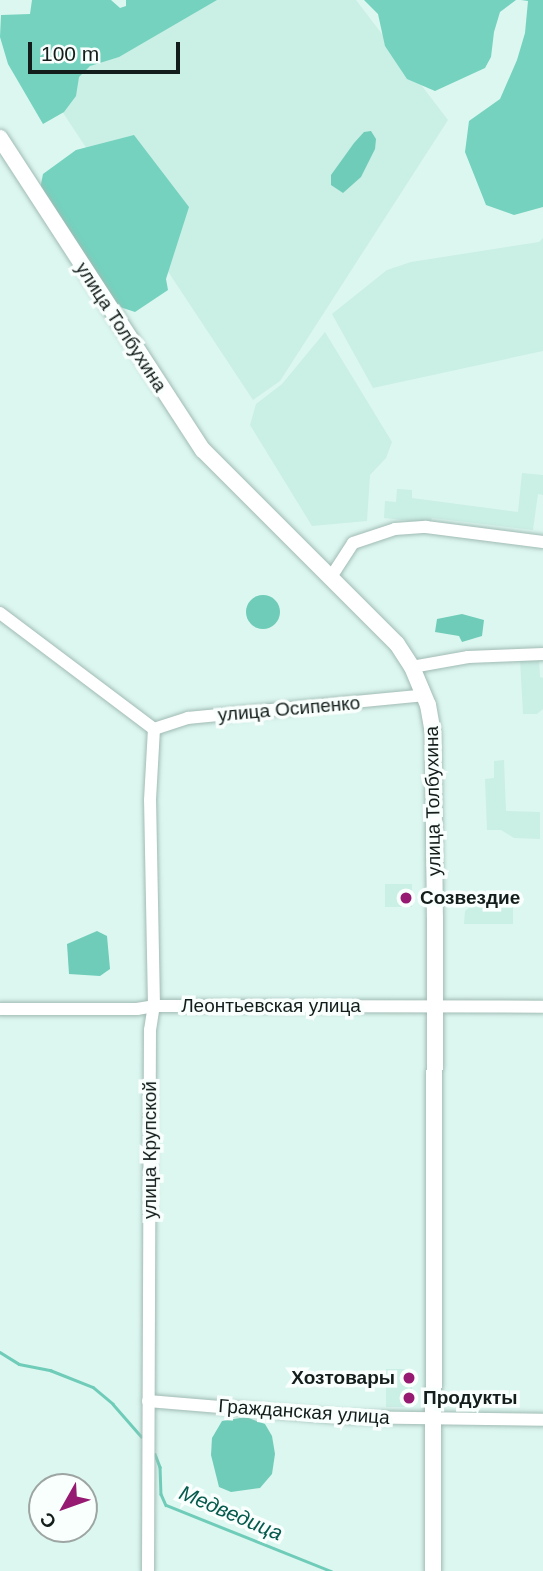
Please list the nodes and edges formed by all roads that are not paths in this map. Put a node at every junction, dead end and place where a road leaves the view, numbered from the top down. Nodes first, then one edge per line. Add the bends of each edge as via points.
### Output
1 (0, 138) edge
2 (543, 542) edge
3 (331, 577) junction
4 (0, 613) edge
5 (543, 654) edge
6 (412, 667) junction
7 (425, 695) junction
8 (154, 729) junction
9 (154, 1006) junction
10 (434, 1007) junction
11 (543, 1007) edge
12 (0, 1009) edge
13 (148, 1401) junction
14 (433, 1420) junction
15 (543, 1420) edge
16 (148, 1571) edge
17 (433, 1571) edge

1 - 3 main road, улица Толбухина via 203,450
2 - 3 street via 426,527 395,529 354,543
3 - 6 main road, улица Толбухина via 397,644
4 - 8 street
5 - 6 street via 486,655
6 - 7 main road, улица Толбухина
7 - 8 street, улица Осипенко via 187,718
7 - 10 main road, улица Толбухина via 433,734
8 - 9 street, улица Крупской via 150,800
9 - 10 street, Леонтьевская улица
9 - 12 street, Леонтьевская улица
9 - 13 street, улица Крупской via 150,1030
10 - 11 street, Леонтьевская улица
10 - 14 main road, улица Толбухина
13 - 14 street, Гражданская улица
13 - 16 street, улица Крупской
14 - 15 street, Гражданская улица
14 - 17 main road, улица Толбухина

